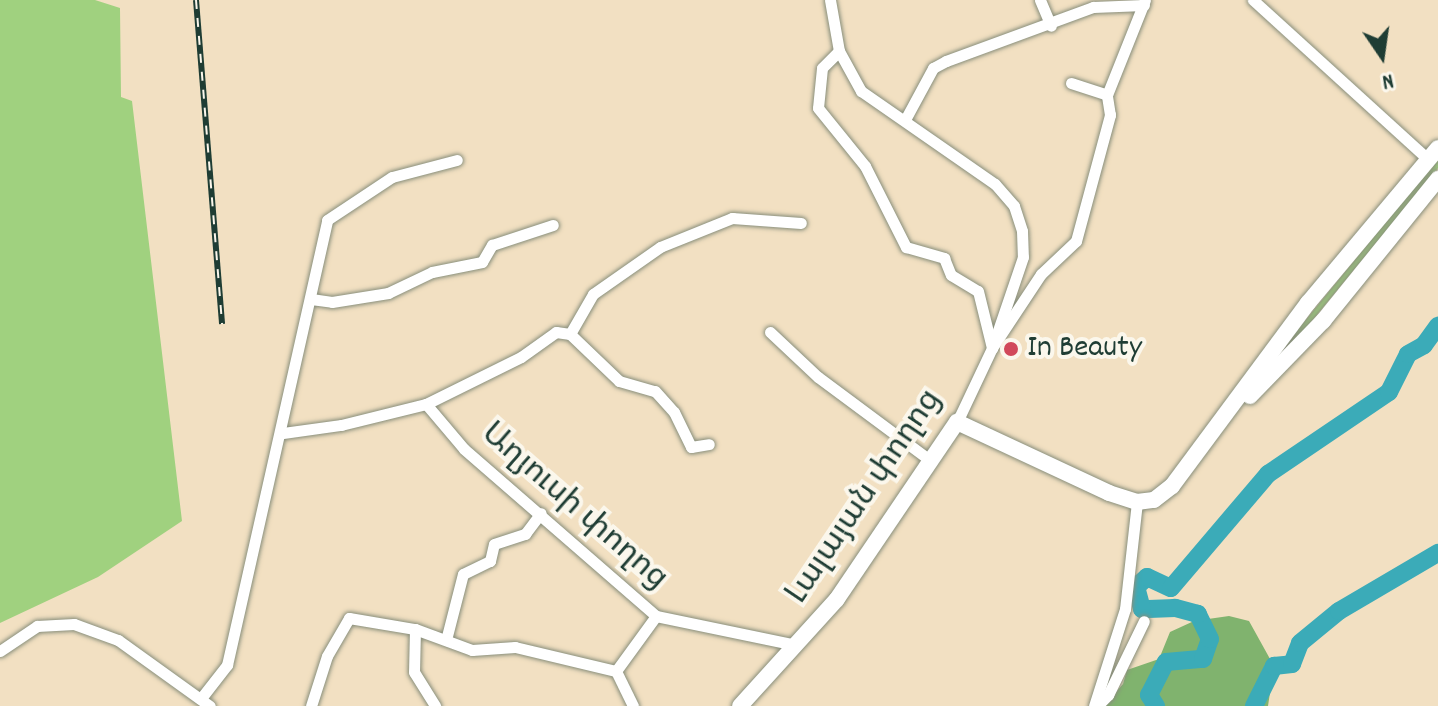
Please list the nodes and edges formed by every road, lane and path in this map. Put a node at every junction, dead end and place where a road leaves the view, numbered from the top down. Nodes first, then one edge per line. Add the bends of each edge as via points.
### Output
1 (830, 0) edge
2 (1040, 0) edge
3 (1253, 0) edge
4 (1144, 2) edge
5 (1051, 26) junction
6 (839, 51) junction
7 (1071, 83) dead end
8 (1107, 95) junction
9 (906, 118) junction
10 (1433, 154) edge
11 (457, 160) dead end
12 (1438, 179) edge
13 (801, 223) dead end
14 (553, 225) dead end
15 (311, 299) junction
16 (770, 332) dead end
17 (570, 334) junction
18 (992, 348) junction
19 (426, 404) junction
20 (957, 422) junction
21 (283, 433) junction
22 (1209, 438) junction
23 (709, 444) dead end
24 (931, 461) junction
25 (1137, 502) junction
26 (541, 513) junction
27 (656, 616) junction
28 (1144, 621) dead end
29 (415, 629) junction
30 (446, 640) junction
31 (796, 645) junction
32 (0, 651) edge
33 (616, 671) junction
34 (206, 702) edge
35 (311, 706) edge
36 (435, 706) edge
37 (633, 706) edge
38 (740, 706) edge
39 (1096, 706) edge

1 - 6 street, Լալայան փողոց
2 - 5 street
3 - 10 street
4 - 5 street, Լալայան փողոց via 1093,7
4 - 8 street, Լալայան փողոց
5 - 9 street, Լալայան փողոց via 933,68
6 - 9 street, Լալայան փողոց via 861,91
6 - 18 street via 822,68 818,108 865,166 906,247 944,258 951,275 978,291
7 - 8 street
8 - 18 street, Լալայան փողոց via 1110,115 1076,241 1041,274
9 - 18 street, Լալայան փողոց via 995,184 1014,206 1023,257
10 - 22 highway via 1308,303
11 - 15 street via 392,177 327,220
12 - 22 highway via 1323,321
13 - 17 street via 732,218 660,247 593,294
14 - 15 street via 492,245 482,262 432,272 388,293 332,302
15 - 21 street
16 - 24 street via 818,377
17 - 19 street, Աղյուսի փողոց via 556,332 521,357
17 - 23 street via 619,381 655,391 674,412 691,447
18 - 20 street, Լալայան փողոց
19 - 21 street, Աղյուսի փողոց
19 - 26 street, Աղյուսի փողոց via 464,449
20 - 24 highway, Լալայան փողոց
20 - 25 highway
21 - 34 street via 227,665
22 - 25 highway via 1172,486 1154,500
24 - 31 highway, Լալայան փողոց via 837,599
25 - 39 street via 1125,609
26 - 27 street, Աղյուսի փողոց
26 - 30 street via 525,534 494,544 490,561 463,574
27 - 31 street, Աղյուսի փողոց
27 - 33 street
28 - 39 street via 1108,695
29 - 30 street
29 - 35 street via 349,618 327,656
29 - 36 street via 414,672
30 - 33 street via 472,650 515,647
31 - 38 highway, Լալայան փողոց
32 - 34 street via 37,626 57,622 118,640
33 - 37 street

